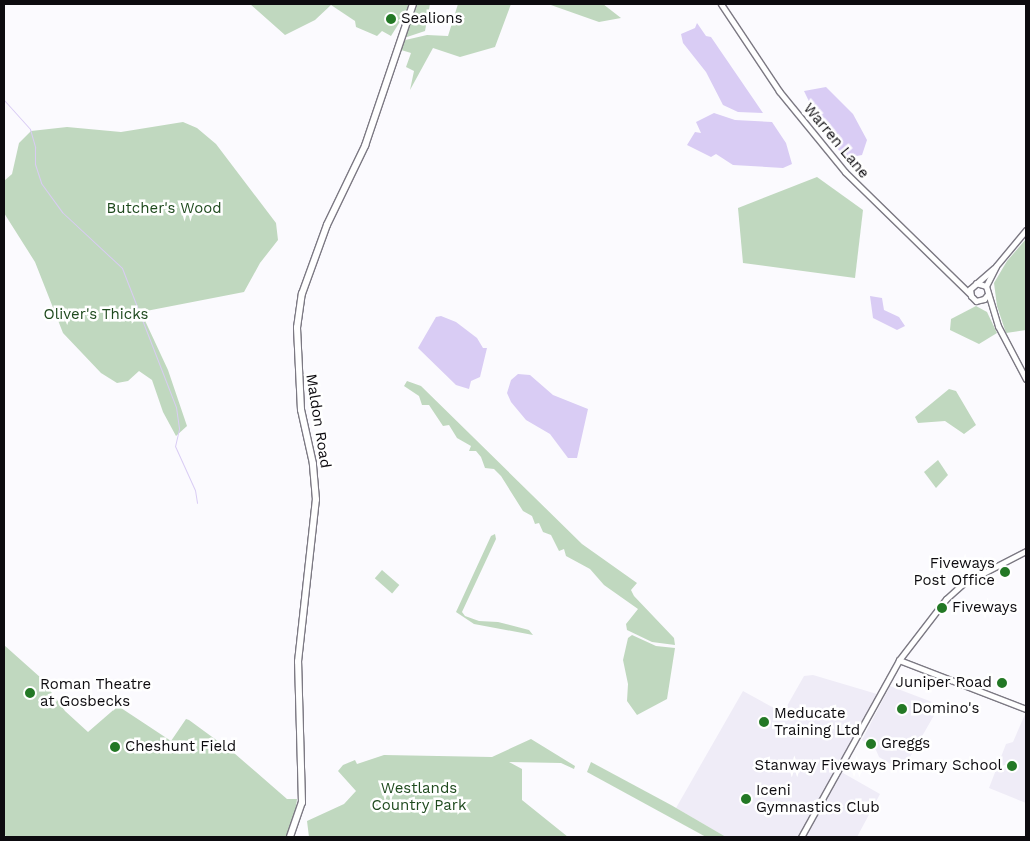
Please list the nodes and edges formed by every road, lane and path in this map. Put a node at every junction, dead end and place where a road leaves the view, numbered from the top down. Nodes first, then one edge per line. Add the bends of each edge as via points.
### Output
1 (413, 4) edge
2 (721, 4) edge
3 (1026, 230) edge
4 (996, 266) junction
5 (952, 279) junction
6 (974, 284) junction
7 (986, 286) junction
8 (970, 294) junction
9 (988, 294) junction
10 (980, 301) junction
11 (991, 309) junction
12 (1026, 379) edge
13 (1026, 551) edge
14 (899, 660) junction
15 (1026, 709) edge
16 (292, 835) edge
17 (801, 837) edge

1 - 16 main road, Maldon Road via 365,146 321,241 302,294 297,328 300,405 313,464 316,500 298,662 302,803
2 - 5 street, Warren Lane via 779,91 829,153 870,199
3 - 4 street
4 - 6 street
4 - 7 street
5 - 6 street, Warren Lane
5 - 8 street, Warren Lane
6 - 7 street, Warren Lane
6 - 8 street
7 - 9 street, Warren Lane
8 - 10 street, Warren Lane
9 - 10 street
9 - 11 street, Warren Lane
10 - 11 street, Warren Lane
11 - 12 street, Warren Lane
13 - 14 street via 955,589
14 - 15 street
14 - 17 street

